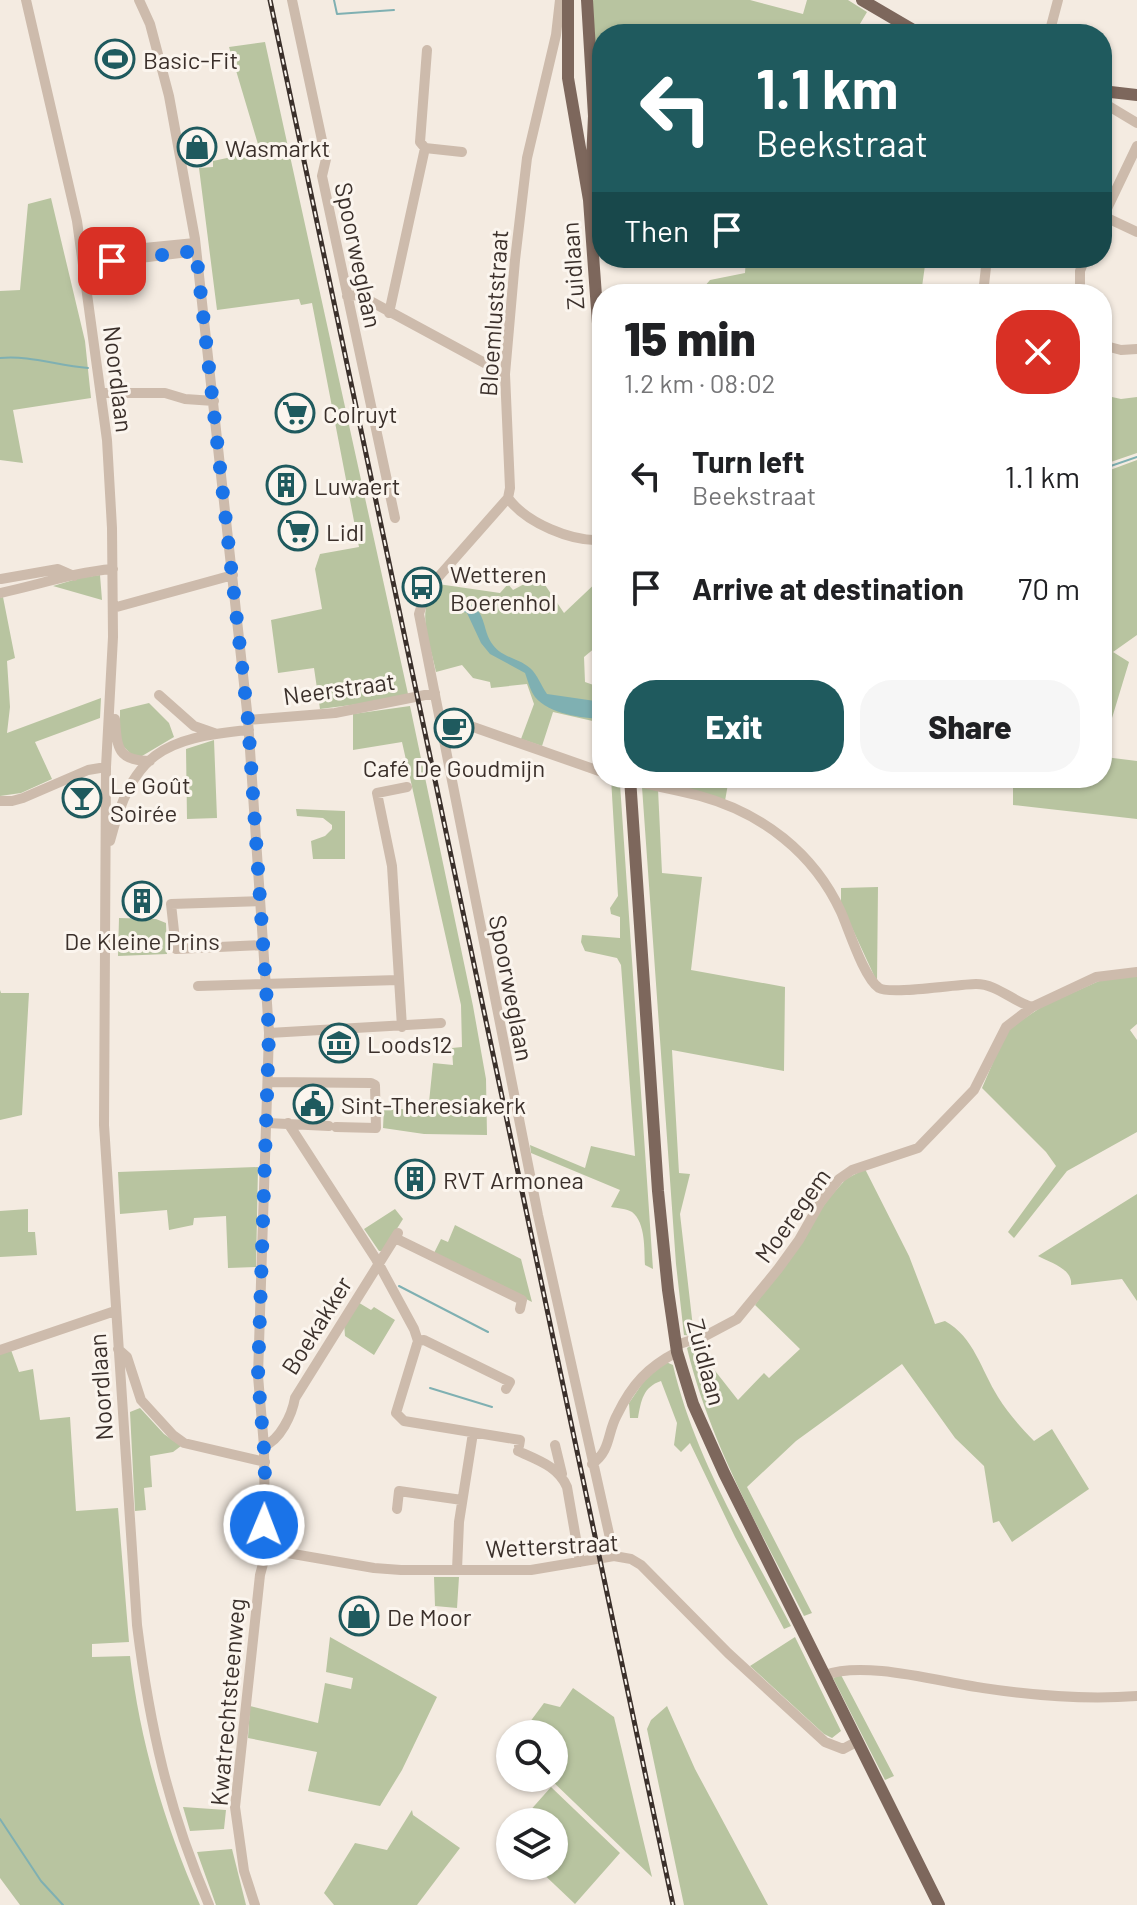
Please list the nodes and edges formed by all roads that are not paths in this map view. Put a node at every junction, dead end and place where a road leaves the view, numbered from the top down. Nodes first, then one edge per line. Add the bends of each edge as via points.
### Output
1 (26, 0) edge
2 (139, 0) edge
3 (292, 0) edge
4 (560, 0) edge
5 (568, 0) edge
6 (587, 0) edge
7 (862, 0) edge
8 (1058, 0) edge
9 (903, 24) edge
10 (1052, 24) edge
11 (562, 35) junction
12 (427, 50) dead end
13 (591, 66) junction
14 (592, 92) edge
15 (1112, 92) edge
16 (1137, 95) edge
17 (1112, 108) edge
18 (1137, 123) edge
19 (1137, 146) edge
20 (425, 148) junction
21 (462, 152) dead end
22 (592, 167) edge
23 (1112, 199) edge
24 (589, 200) junction
25 (1112, 222) edge
26 (1137, 232) edge
27 (592, 241) edge
28 (196, 247) junction
29 (83, 260) junction
30 (347, 296) junction
31 (389, 313) junction
32 (1112, 348) edge
33 (1137, 349) edge
34 (505, 374) junction
35 (102, 393) junction
36 (214, 401) junction
37 (508, 498) junction
38 (395, 518) dead end
39 (592, 540) edge
40 (113, 569) junction
41 (233, 575) junction
42 (74, 576) junction
43 (1, 579) edge
44 (0, 593) edge
45 (113, 608) junction
46 (112, 674) junction
47 (435, 693) junction
48 (159, 695) dead end
49 (439, 715) junction
50 (249, 725) junction
51 (216, 733) junction
52 (150, 761) junction
53 (106, 767) junction
54 (592, 769) edge
55 (407, 787) dead end
56 (629, 788) edge
57 (664, 788) edge
58 (0, 801) edge
59 (107, 855) junction
60 (260, 901) junction
61 (263, 945) junction
62 (1137, 972) edge
63 (398, 980) junction
64 (266, 985) junction
65 (198, 986) dead end
66 (1032, 1007) junction
67 (441, 1023) dead end
68 (402, 1027) junction
69 (269, 1033) junction
70 (269, 1082) junction
71 (267, 1123) junction
72 (288, 1123) junction
73 (378, 1263) junction
74 (520, 1309) dead end
75 (115, 1311) junction
76 (418, 1341) junction
77 (118, 1349) junction
78 (677, 1349) junction
79 (0, 1350) edge
80 (506, 1389) dead end
81 (141, 1400) junction
82 (122, 1408) junction
83 (473, 1433) junction
84 (555, 1445) dead end
85 (264, 1446) junction
86 (265, 1462) junction
87 (592, 1464) junction
88 (562, 1476) junction
89 (462, 1500) junction
90 (397, 1509) dead end
91 (270, 1550) junction
92 (614, 1556) junction
93 (580, 1562) junction
94 (457, 1570) junction
95 (825, 1675) junction
96 (1137, 1696) edge
97 (858, 1741) junction
98 (209, 1905) edge
99 (255, 1905) edge
100 (939, 1905) edge

1 - 29 street, Noordlaan
2 - 28 street via 169,96
3 - 30 street, Spoorweglaan via 326,159 322,176
4 - 11 street, Bloemluststraat
5 - 11 main road, Zuidlaan
6 - 13 main road, Zuidlaan
7 - 9 main road
8 - 10 street
11 - 13 main road, Zuidlaan via 572,43 573,77 582,81
11 - 24 main road, Zuidlaan
11 - 34 street, Bloemluststraat via 523,184
12 - 20 street via 420,142
13 - 14 main road, Zuidlaan
15 - 16 main road
17 - 18 street
19 - 23 street
20 - 21 street
20 - 31 street
22 - 24 main road, Zuidlaan
24 - 27 main road, Zuidlaan
25 - 26 street
28 - 29 street
28 - 36 street
29 - 35 street, Noordlaan
30 - 31 street via 359,295
30 - 38 street, Spoorweglaan
31 - 34 street
32 - 33 street
34 - 37 street, Bloemluststraat
35 - 36 street
35 - 40 street, Noordlaan
36 - 41 street
37 - 39 street via 521,512 568,536
37 - 47 street, Spoorweglaan via 426,591 419,614
40 - 42 street
40 - 45 street, Noordlaan
41 - 45 street
41 - 50 street
42 - 43 street via 58,569
42 - 44 street
45 - 46 street, Noordlaan
46 - 52 street, Noordlaan via 120,752 131,760
46 - 53 street, Noordlaan
47 - 49 street, Spoorweglaan
47 - 50 street, Neerstraat
48 - 51 street via 194,726
49 - 54 street
49 - 87 street, Spoorweglaan
50 - 51 street, Noordlaan
50 - 60 street
51 - 52 street, Noordlaan via 169,745
52 - 59 street, Noordlaan via 120,804
53 - 58 street via 23,798
53 - 59 street, Noordlaan
55 - 63 street via 377,793 392,866
56 - 78 main road, Zuidlaan via 658,1191
57 - 66 street via 724,803 778,834 817,869 879,988 979,984
59 - 75 street, Noordlaan via 104,1125
60 - 61 street
60 - 61 street via 171,904 176,949
61 - 64 street
62 - 66 street, Moeregem via 1096,977
63 - 64 street
63 - 68 street
64 - 65 street
64 - 69 street
66 - 78 street, Moeregem via 1006,1027 974,1090 918,1148 839,1179 737,1319
67 - 68 street
68 - 69 street
69 - 70 street
70 - 71 street
70 - 72 street via 371,1083 377,1090 376,1128
71 - 72 street
71 - 85 street via 258,1376
72 - 73 street
73 - 74 street, Boekakker via 397,1236 522,1300
73 - 76 street
73 - 85 street, Boekakker via 295,1398 293,1410 272,1443
75 - 77 street, Noordlaan
75 - 79 street
76 - 80 street via 510,1382
76 - 83 street via 396,1413 404,1421
77 - 81 street via 127,1357
77 - 82 street, Noordlaan
78 - 87 street, Moeregem via 639,1380 617,1414 607,1449
78 - 95 main road, Zuidlaan via 699,1418
81 - 82 street
81 - 86 street via 184,1443
82 - 98 street, Noordlaan via 147,1701 177,1826
83 - 88 street via 520,1440 519,1448
83 - 89 street
84 - 88 street
85 - 86 street
86 - 91 street via 264,1525
87 - 92 street, Spoorweglaan
88 - 93 street
89 - 90 street via 399,1491
89 - 94 street
91 - 94 street, Wetterstraat via 374,1568
91 - 99 street, Kwatrechtsteenweg via 258,1585 235,1807
92 - 93 street, Wetterstraat
92 - 97 street, Wetterstraat via 641,1565 825,1742 843,1749
93 - 94 street, Wetterstraat via 531,1570
95 - 96 street via 892,1673 1077,1699
95 - 97 main road, Zuidlaan
97 - 100 main road, Zuidlaan

